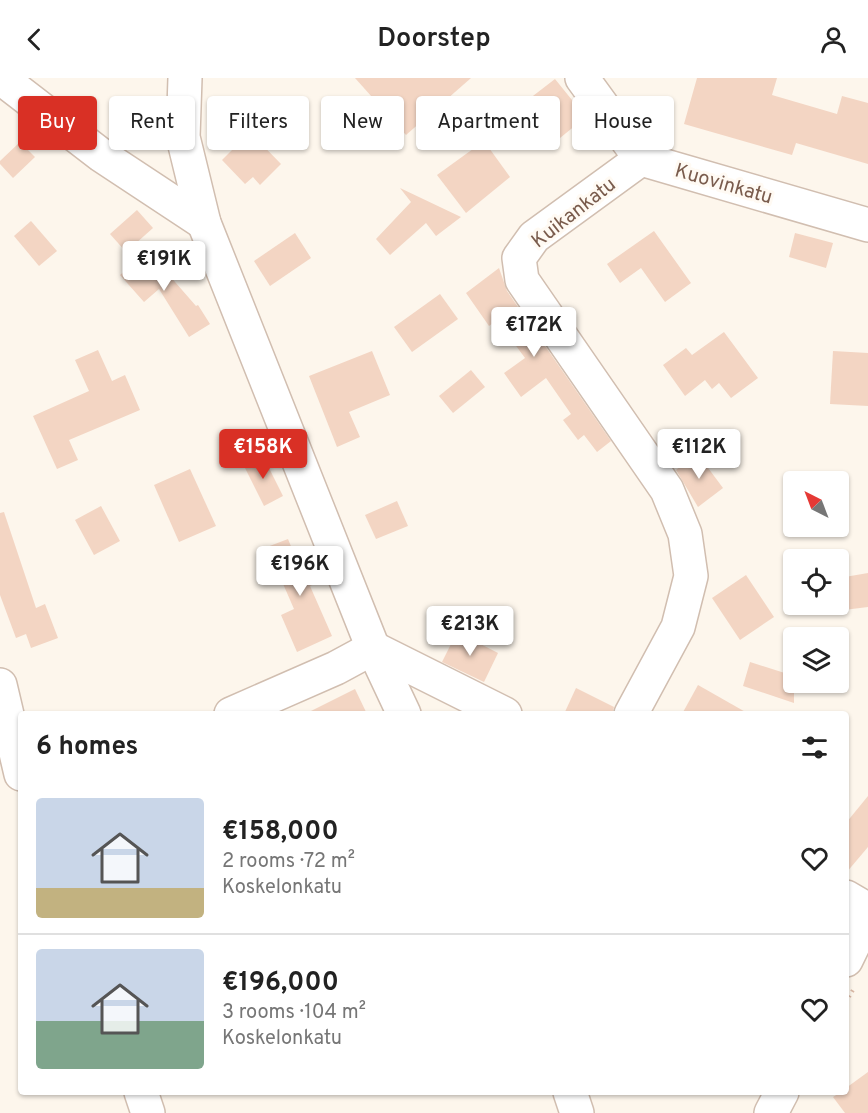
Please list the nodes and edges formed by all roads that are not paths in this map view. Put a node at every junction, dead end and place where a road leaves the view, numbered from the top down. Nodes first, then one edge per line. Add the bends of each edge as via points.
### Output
1 (1, 78) edge
2 (185, 78) edge
3 (582, 78) edge
4 (641, 159) junction
5 (204, 223) junction
6 (868, 225) edge
7 (373, 648) junction
8 (0, 685) edge
9 (238, 711) edge
10 (403, 711) edge
11 (499, 711) edge
12 (633, 711) edge
13 (18, 761) edge
14 (849, 899) edge
15 (868, 910) edge
16 (868, 915) edge
17 (849, 954) edge
18 (142, 1095) edge
19 (571, 1095) edge
20 (780, 1095) edge
21 (148, 1113) edge
22 (577, 1113) edge
23 (771, 1113) edge

1 - 5 street via 101,155
2 - 5 street via 183,137
3 - 4 street
4 - 6 street, Kuovinkatu
4 - 12 street, Kuikankatu via 534,237 519,258 522,280 667,490 685,534 691,576 678,627
5 - 7 street
7 - 9 street
7 - 10 street
7 - 11 street
8 - 13 street
14 - 15 street
16 - 17 street
18 - 21 street
19 - 22 street
20 - 23 street

